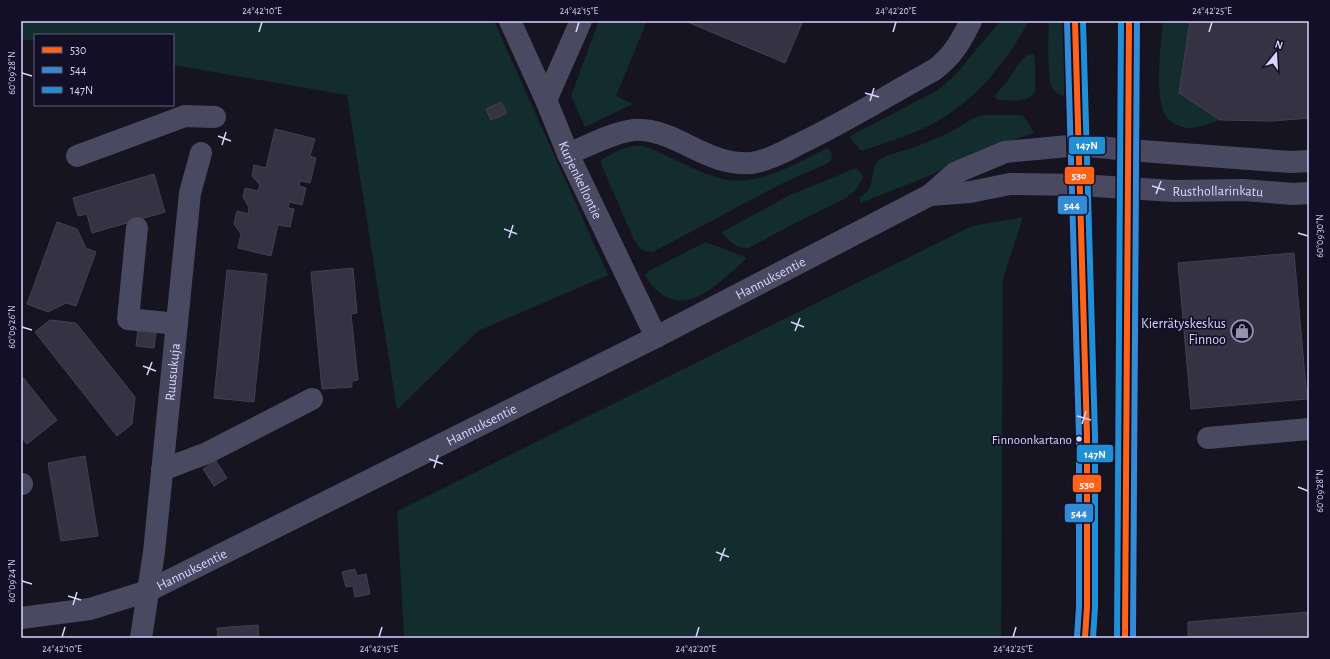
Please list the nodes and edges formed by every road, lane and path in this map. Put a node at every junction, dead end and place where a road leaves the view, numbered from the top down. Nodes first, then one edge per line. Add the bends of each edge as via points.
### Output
1 (510, 21) edge
2 (582, 21) edge
3 (971, 21) edge
4 (1075, 21) edge
5 (1129, 21) edge
6 (546, 100) junction
7 (215, 117) dead end
8 (1079, 145) junction
9 (1128, 150) junction
10 (200, 153) dead end
11 (568, 154) junction
12 (77, 156) dead end
13 (1309, 161) edge
14 (1079, 185) junction
15 (1128, 188) junction
16 (1309, 193) edge
17 (930, 195) junction
18 (137, 228) dead end
19 (177, 324) junction
20 (656, 337) junction
21 (312, 399) dead end
22 (1309, 429) edge
23 (1208, 438) dead end
24 (162, 470) junction
25 (148, 591) junction
26 (21, 618) edge
27 (141, 638) edge
28 (1085, 638) edge
29 (1125, 638) edge

1 - 6 street, Kurjenkellontie
2 - 6 street
3 - 11 street via 949,58 934,70 832,128 763,160 741,163 718,160 658,133 641,130 624,131
4 - 8 main road
5 - 9 main road
6 - 11 street, Kurjenkellontie
7 - 12 street via 185,116
8 - 9 street, Hannuksentie
8 - 14 main road
8 - 17 street, Hannuksentie via 1005,152 954,173
9 - 13 street via 1291,162
9 - 15 main road
10 - 19 street, Ruusukuja via 190,194
11 - 20 street, Kurjenkellontie
14 - 15 street, Rusthollarinkatu
14 - 17 street, Hannuksentie via 1010,184 970,192
14 - 28 main road via 1087,436
15 - 16 street, Rusthollarinkatu
15 - 29 main road
17 - 20 street, Hannuksentie
18 - 19 street via 128,318
19 - 24 street, Ruusukuja
20 - 25 street, Hannuksentie
21 - 24 street via 207,453
22 - 23 street
24 - 25 street, Ruusukuja
25 - 26 street, Hannuksentie via 90,609
25 - 27 street, Ruusukuja

